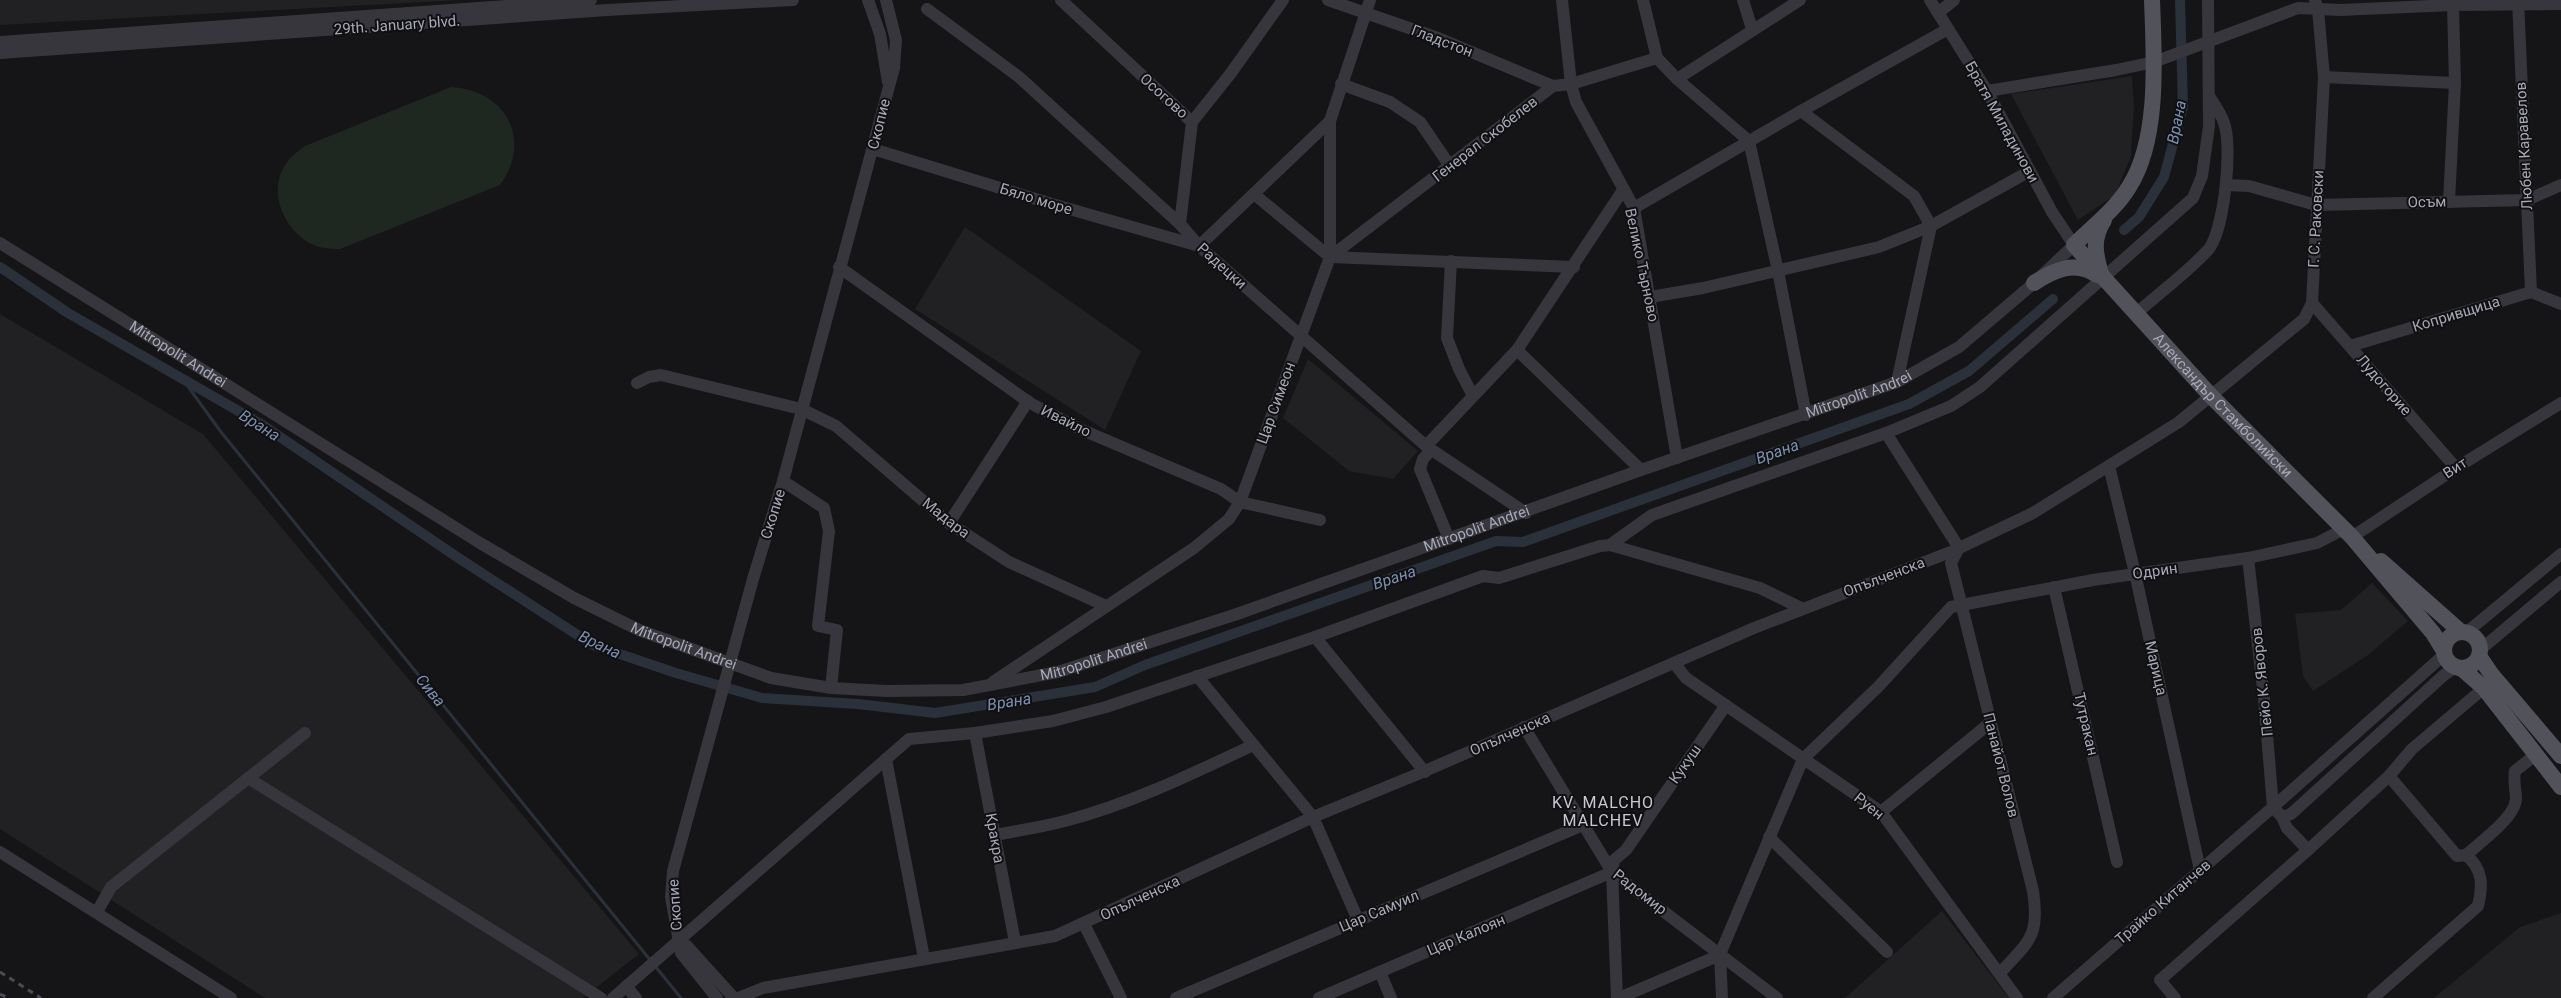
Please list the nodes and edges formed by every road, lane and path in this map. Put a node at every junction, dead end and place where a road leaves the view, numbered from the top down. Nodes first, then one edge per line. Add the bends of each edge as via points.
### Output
1 (591, 0) edge
2 (794, 0) edge
3 (868, 0) edge
4 (886, 0) edge
5 (1061, 0) edge
6 (1283, 0) edge
7 (1328, 0) edge
8 (1370, 0) edge
9 (1562, 0) edge
10 (1642, 0) edge
11 (1743, 0) edge
12 (1800, 0) edge
13 (1930, 0) edge
14 (1954, 0) edge
15 (2152, 0) edge
16 (2208, 0) edge
17 (2518, 2) edge
18 (2320, 3) edge
19 (2561, 4) edge
20 (2454, 5) junction
21 (927, 9) dead end
22 (1366, 13) junction
23 (1938, 13) junction
24 (1752, 29) junction
25 (1948, 29) junction
26 (0, 42) edge
27 (2204, 45) junction
28 (0, 53) edge
29 (1657, 58) junction
30 (2158, 61) junction
31 (2324, 77) junction
32 (1677, 78) junction
33 (2455, 83) junction
34 (1341, 84) junction
35 (1571, 84) junction
36 (1553, 86) junction
37 (888, 87) junction
38 (1987, 91) junction
39 (2208, 94) junction
40 (1801, 111) junction
41 (1330, 121) junction
42 (1192, 122) junction
43 (1749, 141) junction
44 (873, 149) junction
45 (1450, 166) junction
46 (2030, 171) junction
47 (2226, 185) junction
48 (2561, 185) edge
49 (1623, 190) junction
50 (1254, 194) junction
51 (2449, 202) junction
52 (2530, 202) junction
53 (2316, 205) junction
54 (1634, 208) junction
55 (2110, 210) junction
56 (1180, 224) junction
57 (1930, 226) junction
58 (0, 243) edge
59 (2074, 245) junction
60 (1199, 246) junction
61 (1330, 257) junction
62 (1451, 261) junction
63 (839, 267) junction
64 (1574, 267) junction
65 (1778, 271) junction
66 (2102, 279) junction
67 (2034, 282) junction
68 (2531, 292) junction
69 (1650, 297) junction
70 (2312, 303) junction
71 (2561, 304) edge
72 (2136, 314) junction
73 (1299, 337) junction
74 (2350, 346) junction
75 (1517, 350) junction
76 (1897, 382) junction
77 (637, 383) dead end
78 (1474, 396) junction
79 (2211, 396) junction
80 (1028, 401) junction
81 (2561, 403) edge
82 (800, 409) junction
83 (1806, 415) junction
84 (1886, 433) junction
85 (1428, 448) junction
86 (1677, 458) junction
87 (2109, 466) junction
88 (2456, 468) junction
89 (1641, 470) junction
90 (783, 481) junction
91 (1240, 502) junction
92 (1526, 513) junction
93 (1320, 520) dead end
94 (949, 523) junction
95 (2348, 533) junction
96 (1448, 539) junction
97 (1610, 545) junction
98 (1959, 548) junction
99 (2561, 554) edge
100 (2248, 558) junction
101 (2135, 573) junction
102 (2561, 582) edge
103 (2054, 587) junction
104 (1962, 604) junction
105 (1106, 606) junction
106 (1801, 608) junction
107 (2464, 632) junction
108 (1315, 637) junction
109 (2444, 652) junction
110 (2480, 653) junction
111 (1674, 663) junction
112 (729, 668) junction
113 (2459, 668) junction
114 (1197, 676) junction
115 (987, 686) junction
116 (831, 688) junction
117 (2484, 688) junction
118 (1726, 705) junction
119 (1990, 723) junction
120 (1524, 727) junction
121 (975, 732) junction
122 (305, 733) dead end
123 (1253, 744) junction
124 (2561, 756) edge
125 (886, 759) junction
126 (1803, 759) junction
127 (2529, 760) dead end
128 (1425, 772) junction
129 (2389, 776) junction
130 (248, 778) junction
131 (2561, 787) edge
132 (2273, 807) junction
133 (1881, 812) junction
134 (2282, 816) junction
135 (1313, 817) junction
136 (1583, 825) junction
137 (994, 835) junction
138 (1769, 837) junction
139 (2308, 850) junction
140 (0, 852) edge
141 (2466, 855) junction
142 (2117, 862) dead end
143 (2200, 870) junction
144 (1612, 872) junction
145 (97, 912) junction
146 (1358, 920) junction
147 (1084, 924) junction
148 (1015, 942) junction
149 (678, 943) junction
150 (1887, 952) dead end
151 (1720, 955) junction
152 (924, 958) junction
153 (1380, 972) junction
154 (2000, 973) junction
155 (626, 986) junction
156 (777, 986) junction
157 (231, 998) edge
158 (601, 998) edge
159 (613, 998) edge
160 (636, 998) edge
161 (717, 998) edge
162 (734, 998) edge
163 (738, 998) edge
164 (766, 998) edge
165 (1121, 998) edge
166 (1176, 998) edge
167 (1319, 998) edge
168 (1391, 998) edge
169 (1618, 998) edge
170 (1722, 998) edge
171 (1778, 998) edge
172 (2017, 998) edge
173 (2053, 998) edge
174 (2175, 998) edge
175 (2373, 998) edge

1 - 26 street, 29th. January blvd.
2 - 28 street, 29th. January blvd. via 598,10
3 - 37 street, Скопие via 880,34
4 - 37 street, Скопие via 896,40
5 - 42 street, Осогово
6 - 42 street
7 - 22 street, Гладстон
8 - 22 street, Цар Симеон
9 - 35 street, Велико Търново
10 - 29 street
11 - 24 street
12 - 24 street
13 - 23 street, Братя Миладинови
14 - 23 street
15 - 30 main road
16 - 27 street
17 - 19 street
17 - 20 street
17 - 52 street, Любен Каравелов
18 - 20 street
18 - 27 street via 2298,8
18 - 31 street, Г. С. Раковски
20 - 33 street
21 - 56 street, Радецки via 1019,77
22 - 34 street, Цар Симеон
22 - 36 street, Гладстон via 1438,38
23 - 25 street, Братя Миладинови
24 - 32 street
25 - 38 street, Братя Миладинови
25 - 40 street
27 - 30 street
27 - 39 street
29 - 32 street
29 - 35 street, Генерал Скобелев
30 - 38 street
30 - 55 main road via 2143,159 2130,187
31 - 33 street
31 - 53 street, Г. С. Раковски
32 - 43 street
33 - 51 street
34 - 41 street, Цар Симеон
34 - 45 street via 1390,102 1420,122
35 - 36 street, Генерал Скобелев
35 - 49 street, Велико Търново via 1576,102
36 - 45 street, Генерал Скобелев
37 - 44 street, Скопие
38 - 46 street, Братя Миладинови
39 - 47 street via 2224,123 2228,142
39 - 66 street via 2209,126 2202,176 2193,198
40 - 43 street
40 - 57 street via 1914,196
41 - 50 street
41 - 61 street, Цар Симеон
42 - 56 street, Осогово
43 - 54 street
43 - 65 street
44 - 60 street, Бяло море
44 - 63 street, Скопие
45 - 61 street, Генерал Скобелев
46 - 57 street
46 - 59 street, Братя Миладинови
47 - 53 street, Осъм via 2249,186
47 - 72 street via 2217,231 2209,249
48 - 52 street, Осъм
49 - 54 street, Велико Търново
49 - 64 street
50 - 60 street
50 - 61 street
51 - 52 street, Осъм
51 - 53 street, Осъм
52 - 68 street, Любен Каравелов
53 - 70 street, Г. С. Раковски
54 - 69 street, Велико Търново
55 - 59 main road, Mitropolit Andrei
55 - 66 main road via 2098,230 2094,247
56 - 60 street, Радецки
57 - 65 street via 1879,247
57 - 76 street
58 - 112 street, Mitropolit Andrei via 480,543 574,598
59 - 66 main road, Александър Стамболийски
59 - 67 street, Mitropolit Andrei
60 - 73 street, Радецки
61 - 62 street
61 - 73 street, Цар Симеон
62 - 64 street
62 - 78 street via 1447,338 1459,370
63 - 80 street, Ивайло
63 - 82 street, Скопие
64 - 75 street
65 - 69 street
65 - 83 street
66 - 67 main road via 2087,270 2063,268
66 - 72 main road, Александър Стамболийски
66 - 84 street via 1980,387 1951,406
67 - 76 street, Mitropolit Andrei via 1960,346
68 - 71 street
68 - 74 street, Копривщица
69 - 86 street, Велико Търново
70 - 74 street, Лудогорие
70 - 79 street via 2304,319
72 - 79 main road, Александър Стамболийски
73 - 85 street, Радецки
73 - 91 street, Цар Симеон
74 - 88 street, Лудогорие
75 - 78 street
75 - 89 street
76 - 83 street, Mitropolit Andrei
77 - 82 street, Мадара via 660,376
78 - 85 street
79 - 87 street, Опълченска via 2179,422
79 - 95 main road, Александър Стамболийски
80 - 91 street, Ивайло via 1080,429 1221,489
80 - 94 street
81 - 88 street, Вит
82 - 90 street, Скопие
82 - 94 street, Мадара via 836,426
83 - 86 street, Mitropolit Andrei
84 - 97 street via 1652,515
84 - 98 street
85 - 92 street, Радецки
85 - 96 street via 1420,469
86 - 89 street, Mitropolit Andrei
87 - 98 street, Опълченска via 2033,513
87 - 101 street, Марица
88 - 95 street, Вит
89 - 92 street, Mitropolit Andrei
90 - 112 street, Скопие
90 - 116 street via 824,508 829,531 818,626 837,630
91 - 93 street, Ивайло
91 - 105 street, Цар Симеон via 1229,519 1194,548
92 - 96 street, Mitropolit Andrei
94 - 105 street, Мадара via 1009,562
95 - 100 street, Одрин
95 - 107 main road, Александър Стамболийски
95 - 109 main road, Александър Стамболийски via 2433,633
96 - 115 street, Mitropolit Andrei via 1237,614 1058,672
97 - 106 street via 1760,588
97 - 108 street via 1499,578 1483,576
98 - 104 street, Панайот Волов via 1950,564
98 - 106 street, Опълченска
99 - 107 street
100 - 101 street, Одрин
100 - 132 street, Пейо К. Яворов
101 - 103 street, Одрин
101 - 143 street, Марица
102 - 110 street
103 - 104 street, Одрин
103 - 142 street, Тутракан
104 - 119 street, Панайот Волов
104 - 126 street via 1951,607 1879,686
105 - 115 street, Цар Симеон
106 - 111 street, Опълченска
107 - 109 main road via 2456,633 2447,640
107 - 110 main road, Александър Стамболийски via 2476,639
108 - 114 street
108 - 128 street
109 - 113 main road, Александър Стамболийски via 2448,661
109 - 132 street, Трайко Китанчев
110 - 113 main road via 2472,665
110 - 124 main road, Александър Стамболийски via 2492,675
111 - 118 street, Руен via 1686,678
111 - 120 street, Опълченска
112 - 116 street, Mitropolit Andrei
112 - 149 street, Скопие via 673,871 671,897
113 - 117 main road, Александър Стамболийски
113 - 134 street via 2444,675 2291,814
114 - 121 street via 1053,720
114 - 123 street
115 - 116 street, Mitropolit Andrei via 963,690 906,691
117 - 129 street via 2412,749
117 - 131 main road, Александър Стамболийски
118 - 126 street, Руен
118 - 144 street, Кукуш via 1626,850 1614,860
119 - 133 street
119 - 154 street, Панайот Волов via 2037,915 2036,926 2025,946
120 - 128 street, Опълченска
120 - 136 street, Радомир
121 - 125 street via 909,739
121 - 137 street, Кракра
122 - 130 street
123 - 135 street
123 - 137 street via 1122,803 1066,820
125 - 149 street
125 - 152 street
126 - 133 street, Руен
126 - 138 street
127 - 141 street via 2515,771 2516,800 2509,816
128 - 135 street, Опълченска
129 - 139 street
129 - 141 street via 2457,856
130 - 145 street via 111,887
130 - 158 street
132 - 134 street
132 - 143 street, Трайко Китанчев
133 - 154 street, Руен
134 - 139 street via 2287,828
135 - 146 street
135 - 147 street, Опълченска
136 - 144 street, Радомир
136 - 146 street, Цар Самуил
137 - 148 street, Кракра
138 - 150 street
138 - 151 street
139 - 174 street via 2160,980
140 - 145 street
141 - 175 street via 2474,862 2482,878 2478,906
143 - 173 street, Трайко Китанчев
144 - 151 street, Радомир
144 - 153 street, Цар Калоян
144 - 169 street
145 - 157 street
146 - 166 street, Цар Самуил
147 - 148 street, Опълченска via 1055,936
147 - 165 street
148 - 152 street, Опълченска
149 - 155 street
149 - 161 street, Скопие via 680,953
149 - 162 street via 688,946
151 - 169 street
151 - 170 street
151 - 171 street, Радомир
152 - 156 street, Опълченска
153 - 167 street, Цар Калоян
153 - 168 street
154 - 172 street, Руен
155 - 159 street
155 - 160 street
156 - 163 street, Опълченска via 752,991
156 - 164 street

